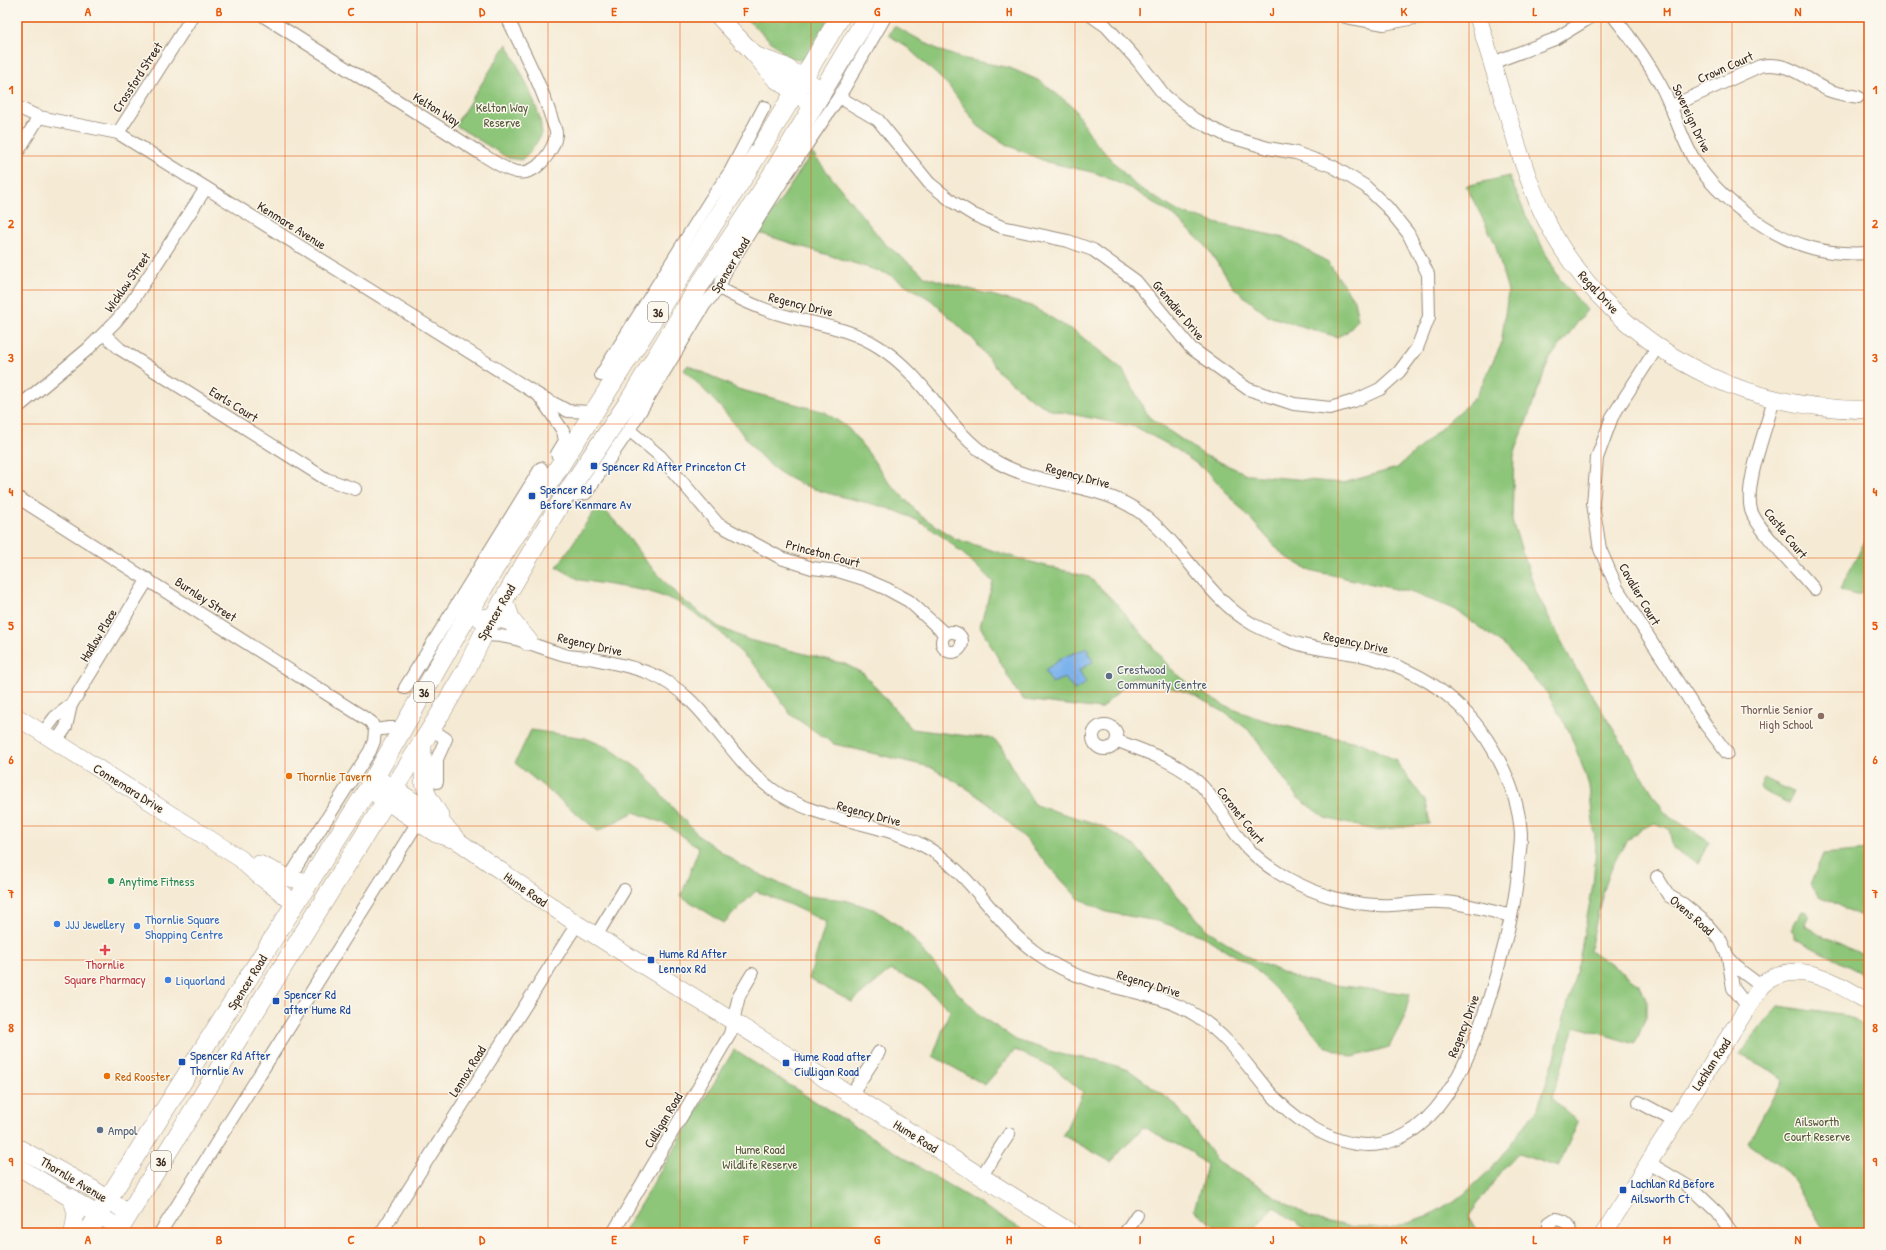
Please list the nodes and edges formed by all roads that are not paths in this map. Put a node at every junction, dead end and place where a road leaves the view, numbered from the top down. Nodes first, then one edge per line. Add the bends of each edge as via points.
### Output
1 (192, 17) edge
2 (265, 17) edge
3 (507, 17) edge
4 (719, 17) edge
5 (840, 17) edge
6 (867, 17) edge
7 (885, 17) edge
8 (1093, 17) edge
9 (1346, 17) edge
10 (1420, 17) edge
11 (1478, 17) edge
12 (1591, 17) edge
13 (1614, 17) edge
14 (1492, 63) junction
15 (798, 85) junction
16 (1858, 97) dead end
17 (825, 98) junction
18 (17, 107) edge
19 (764, 107) dead end
20 (1670, 107) junction
21 (38, 117) junction
22 (118, 132) junction
23 (17, 153) edge
24 (738, 173) junction
25 (206, 188) junction
26 (1869, 253) edge
27 (718, 288) junction
28 (627, 332) junction
29 (104, 334) junction
30 (1658, 346) junction
31 (632, 354) junction
32 (601, 375) dead end
33 (540, 396) junction
34 (1774, 398) junction
35 (17, 408) edge
36 (1869, 410) edge
37 (594, 412) junction
38 (622, 427) junction
39 (541, 468) dead end
40 (355, 489) dead end
41 (546, 489) junction
42 (17, 497) edge
43 (507, 536) junction
44 (148, 579) junction
45 (1814, 589) dead end
46 (502, 619) junction
47 (945, 634) dead end
48 (483, 635) junction
49 (528, 641) junction
50 (405, 688) dead end
51 (17, 717) edge
52 (402, 728) junction
53 (375, 730) junction
54 (427, 735) junction
55 (50, 738) junction
56 (1118, 741) dead end
57 (1726, 753) dead end
58 (437, 782) dead end
59 (371, 783) junction
60 (391, 795) junction
61 (418, 822) junction
62 (448, 828) junction
63 (458, 841) junction
64 (241, 859) junction
65 (1657, 877) dead end
66 (289, 878) junction
67 (308, 882) junction
68 (624, 890) dead end
69 (295, 905) junction
70 (1511, 916) junction
71 (578, 924) junction
72 (596, 936) junction
73 (299, 939) junction
74 (1728, 957) junction
75 (752, 974) dead end
76 (1761, 986) junction
77 (1869, 1002) edge
78 (1748, 1007) junction
79 (733, 1020) junction
80 (206, 1046) junction
81 (879, 1052) dead end
82 (851, 1095) junction
83 (1639, 1102) dead end
84 (1674, 1121) junction
85 (1009, 1134) dead end
86 (17, 1147) edge
87 (1649, 1163) junction
88 (17, 1166) edge
89 (981, 1177) junction
90 (71, 1197) junction
91 (104, 1207) junction
92 (1137, 1215) dead end
93 (122, 1225) edge
94 (73, 1233) edge
95 (88, 1233) edge
96 (160, 1233) edge
97 (381, 1233) edge
98 (613, 1233) edge
99 (1072, 1233) edge
100 (1125, 1233) edge
101 (1549, 1233) edge
102 (1569, 1233) edge
103 (1604, 1233) edge
104 (1732, 1233) edge

1 - 22 street, Crossford Street
2 - 3 street, Kelton Way via 483,155 512,172 524,173 535,169 542,161 556,135 546,99
4 - 15 street via 775,79
5 - 15 main road, Spencer Road / 36
6 - 17 main road, Spencer Road / 36
7 - 17 street, Spencer Road
8 - 17 street, Grenadier Drive via 1106,26 1138,61 1165,96 1194,119 1227,136 1296,153 1332,166 1365,186 1387,207 1408,233 1428,274 1429,316 1417,348 1399,372 1380,388 1354,401 1330,408 1294,404 1248,389 1191,348 1136,280 1092,250 1068,241 1002,227 974,215 929,183 878,120
9 - 10 street via 1384,24
11 - 14 street, Regal Drive
12 - 14 street via 1555,39
13 - 20 street, Sovereign Drive via 1661,84
14 - 30 street, Regal Drive via 1528,178 1546,220 1562,248 1602,298 1624,320
15 - 17 street
15 - 24 main road, Spencer Road / 36
16 - 20 street, Crown Court via 1829,91 1781,64 1770,64 1760,66
17 - 27 street, Spencer Road via 786,175 726,270
17 - 38 main road, Spencer Road / 36 via 699,286
18 - 21 street, Kenmare Avenue
19 - 24 street, Spencer Road
20 - 26 street, Sovereign Drive via 1682,138 1695,161 1715,187 1746,213 1779,235 1812,248
21 - 22 street, Kenmare Avenue
21 - 23 street
22 - 25 street, Kenmare Avenue
24 - 28 street, Spencer Road via 711,199
24 - 31 main road, Spencer Road / 36 via 689,261
25 - 29 street, Wicklow Street via 130,304
25 - 33 street, Kenmare Avenue
27 - 38 street, Spencer Road
27 - 70 street, Regency Drive via 750,305 846,330 885,350 922,384 944,414 990,459 1018,473 1095,492 1136,508 1162,530 1217,596 1246,620 1295,643 1388,662 1420,677 1449,696 1474,721 1497,757 1512,790 1521,833 1518,880
28 - 31 street
28 - 32 street, Spencer Road
29 - 35 street, Wicklow Street
29 - 40 street, Earls Court via 120,349 326,479
30 - 34 street, Regal Drive via 1708,376
30 - 57 street, Cavalier Court via 1612,417 1597,458 1592,504 1600,549 1617,588
31 - 37 main road, Spencer Road / 36
33 - 37 street, Kenmare Avenue via 568,411
33 - 41 street, Kenmare Avenue via 563,431 564,441 548,468
34 - 36 street, Regal Drive via 1845,410
34 - 45 street, Castle Court via 1751,480 1751,512 1760,527
37 - 41 main road, Spencer Road / 36
38 - 43 main road via 594,439 527,543
38 - 46 main road, Spencer Road / 36 via 564,497
38 - 47 street, Princeton Court via 660,456 718,524 781,558 812,568 864,578 887,589 909,601
39 - 43 street, Spencer Road
41 - 43 main road, Spencer Road / 36
42 - 44 street, Burnley Street
43 - 50 street, Spencer Road
43 - 52 main road, Spencer Road / 36 via 494,569
44 - 53 street, Burnley Street via 370,722
44 - 55 street, Hadlow Place via 71,706 55,717
46 - 48 main road, Spencer Road / 36
46 - 49 main road
46 - 52 main road via 480,619 472,624 420,712
48 - 49 street, Regency Drive via 504,634 518,641
48 - 54 main road, Spencer Road / 36 via 466,670
49 - 70 street, Regency Drive via 568,656 594,659 653,674 673,686 692,701 750,770 772,789 823,815 874,827 924,845 943,858 1016,937 1038,954 1087,979 1165,999 1189,1010 1233,1046 1267,1090 1289,1110 1331,1137 1369,1145 1386,1143 1404,1136 1428,1117 1460,1073 1474,1041 1490,995
51 - 55 street, Connemara Drive
52 - 53 street
52 - 59 main road, Spencer Road / 36
53 - 66 street via 370,750
54 - 58 street via 446,739 437,759
54 - 60 main road, Spencer Road / 36
54 - 62 street, Hume Road via 422,780 428,796
55 - 64 street, Connemara Drive
56 - 70 street, Coronet Court via 1163,759 1192,776 1214,801 1239,839 1258,859 1311,890 1344,901 1391,905 1442,902
59 - 60 street, Hume Road
59 - 67 main road, Spencer Road / 36
60 - 61 street, Hume Road
60 - 62 street, Hume Road
60 - 73 main road, Spencer Road / 36
61 - 63 street, Hume Road via 436,834
61 - 96 street
62 - 63 street, Hume Road
63 - 71 street, Hume Road
64 - 66 street, Connemara Drive
64 - 69 street, Connemara Drive via 250,870 283,892
65 - 74 street, Ovens Road via 1669,896 1705,922 1721,941
66 - 67 street, Connemara Drive
67 - 69 main road, Spencer Road / 36
68 - 72 street
69 - 80 main road, Spencer Road / 36
71 - 72 street, Hume Road
71 - 97 street, Lennox Road
72 - 79 street, Hume Road
73 - 80 main road via 281,952 223,1043
73 - 93 main road, Spencer Road / 36
74 - 76 street, Ovens Road
74 - 78 street via 1733,988
75 - 79 street via 739,996
76 - 77 street via 1770,978 1782,974 1808,973 1830,980
76 - 78 street, Lachlan Road
78 - 84 street, Lachlan Road
79 - 82 street, Hume Road
79 - 98 street, Culligan Road via 730,1034
80 - 91 main road, Spencer Road / 36
81 - 82 street
82 - 89 street, Hume Road
83 - 84 street
84 - 87 street, Lachlan Road
85 - 89 street
86 - 91 street, Thornlie Avenue via 93,1189
87 - 103 street, Lachlan Road
87 - 104 street via 1694,1190 1718,1213
88 - 90 street, Thornlie Avenue
89 - 99 street, Hume Road
90 - 91 street, Thornlie Avenue
90 - 94 street via 76,1213
91 - 93 street, Thornlie Avenue
91 - 95 main road, Spencer Road / 36
92 - 100 street
101 - 102 street via 1549,1223 1555,1219 1567,1223

